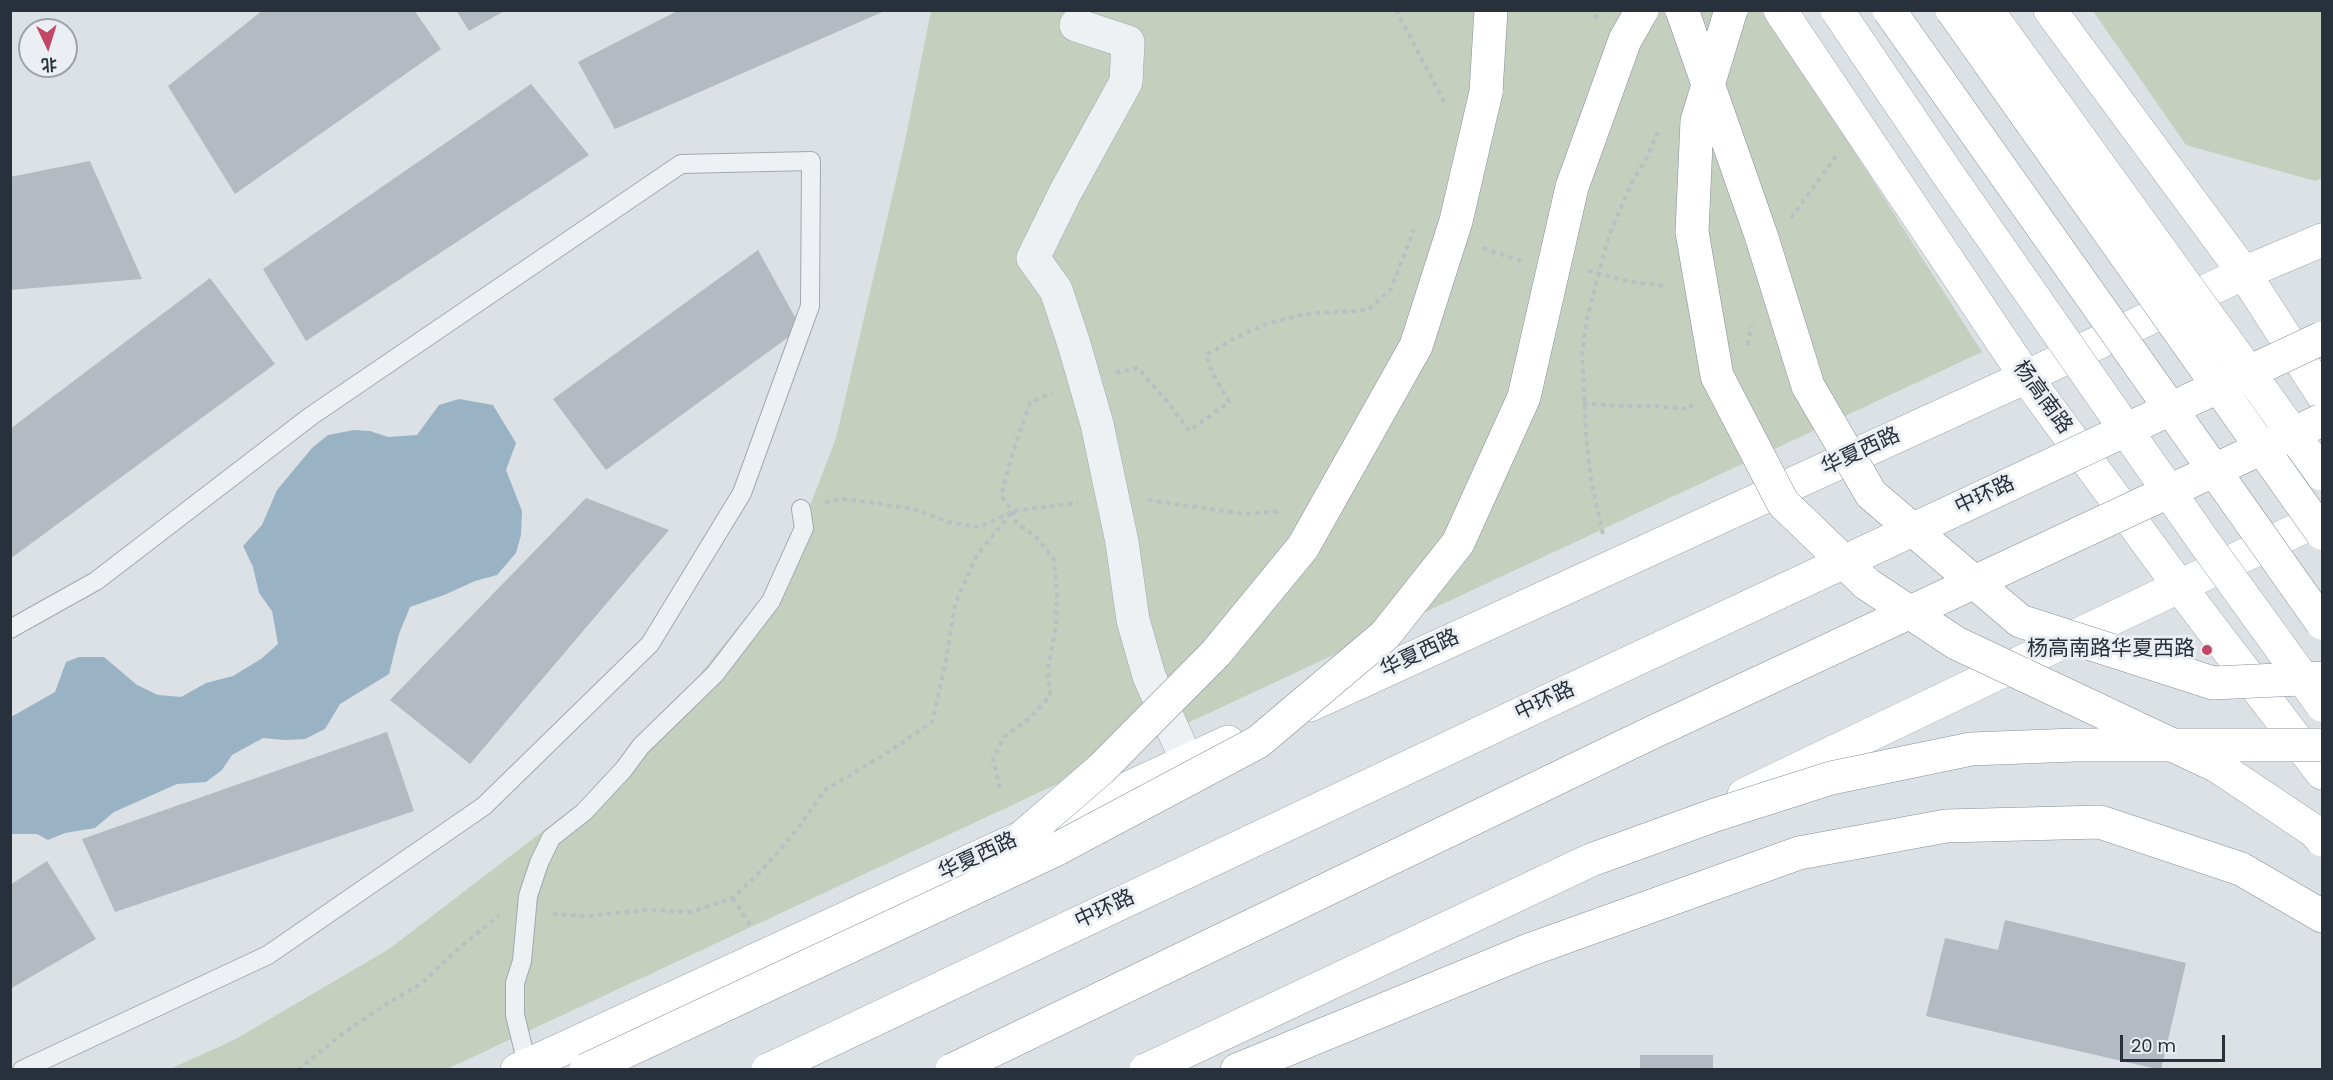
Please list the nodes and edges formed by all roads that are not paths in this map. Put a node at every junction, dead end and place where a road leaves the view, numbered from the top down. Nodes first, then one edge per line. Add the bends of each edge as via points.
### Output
1 (1491, 10) edge
2 (1642, 10) edge
3 (1682, 10) edge
4 (1731, 10) edge
5 (1780, 10) edge
6 (1837, 10) edge
7 (1889, 10) edge
8 (1952, 10) edge
9 (1987, 10) edge
10 (2050, 10) edge
11 (1076, 25) dead end
12 (2322, 240) edge
13 (2244, 273) junction
14 (2322, 338) edge
15 (2026, 377) junction
16 (2322, 394) edge
17 (2322, 420) edge
18 (2322, 474) edge
19 (801, 509) road end
20 (2322, 518) edge
21 (2322, 533) edge
22 (2180, 587) junction
23 (2322, 623) edge
24 (10, 629) edge
25 (2322, 678) edge
26 (2322, 705) edge
27 (2322, 745) edge
28 (1187, 761) junction
29 (2322, 773) edge
30 (2322, 840) edge
31 (952, 897) junction
32 (2322, 916) edge
33 (522, 1067) edge
34 (22, 1070) edge
35 (586, 1070) edge
36 (768, 1070) edge
37 (952, 1070) edge
38 (1146, 1070) edge
39 (1165, 1070) edge
40 (1237, 1070) edge

1 - 31 main road, bridge via 1486,92 1456,220 1416,346 1303,547 1216,653 1101,769
2 - 31 main road, bridge via 1625,40 1572,187 1524,397 1458,543 1385,635 1258,742 1057,849
3 - 25 main road, bridge via 1761,235 1808,386 1871,494 2020,621 2213,683
4 - 30 main road, bridge via 1697,121 1692,232 1717,376 1783,503 1867,584 1956,643 2217,766
5 - 15 main road, 杨高南路
6 - 26 main road, bridge via 2195,529
7 - 23 main road, bridge
8 - 21 main road, bridge
9 - 18 main road, bridge
10 - 13 main road
11 - 28 street via 1128,42 1126,82 1033,258 1056,290 1085,381 1122,542 1132,620 1149,676
12 - 13 main road, 华夏西路
13 - 15 main road, 华夏西路
13 - 16 main road
14 - 36 main road, 中环路, bridge
15 - 22 main road, 杨高南路
15 - 28 main road, 华夏西路
17 - 37 main road, bridge via 1651,733
19 - 33 lane via 804,528 771,601 715,674 641,746 584,812 551,838 528,896 522,961 515,983
20 - 22 main road
22 - 29 main road, 杨高南路
22 - 39 main road
24 - 34 lane via 96,581 311,416 681,164 811,161 810,306 742,493 650,644 484,806 268,955
27 - 38 main road, bridge via 1971,748 1831,778 1591,860
28 - 33 main road, 华夏西路
31 - 35 main road, bridge
32 - 40 main road via 2241,869 2100,822 1946,826 1799,853 1529,950

